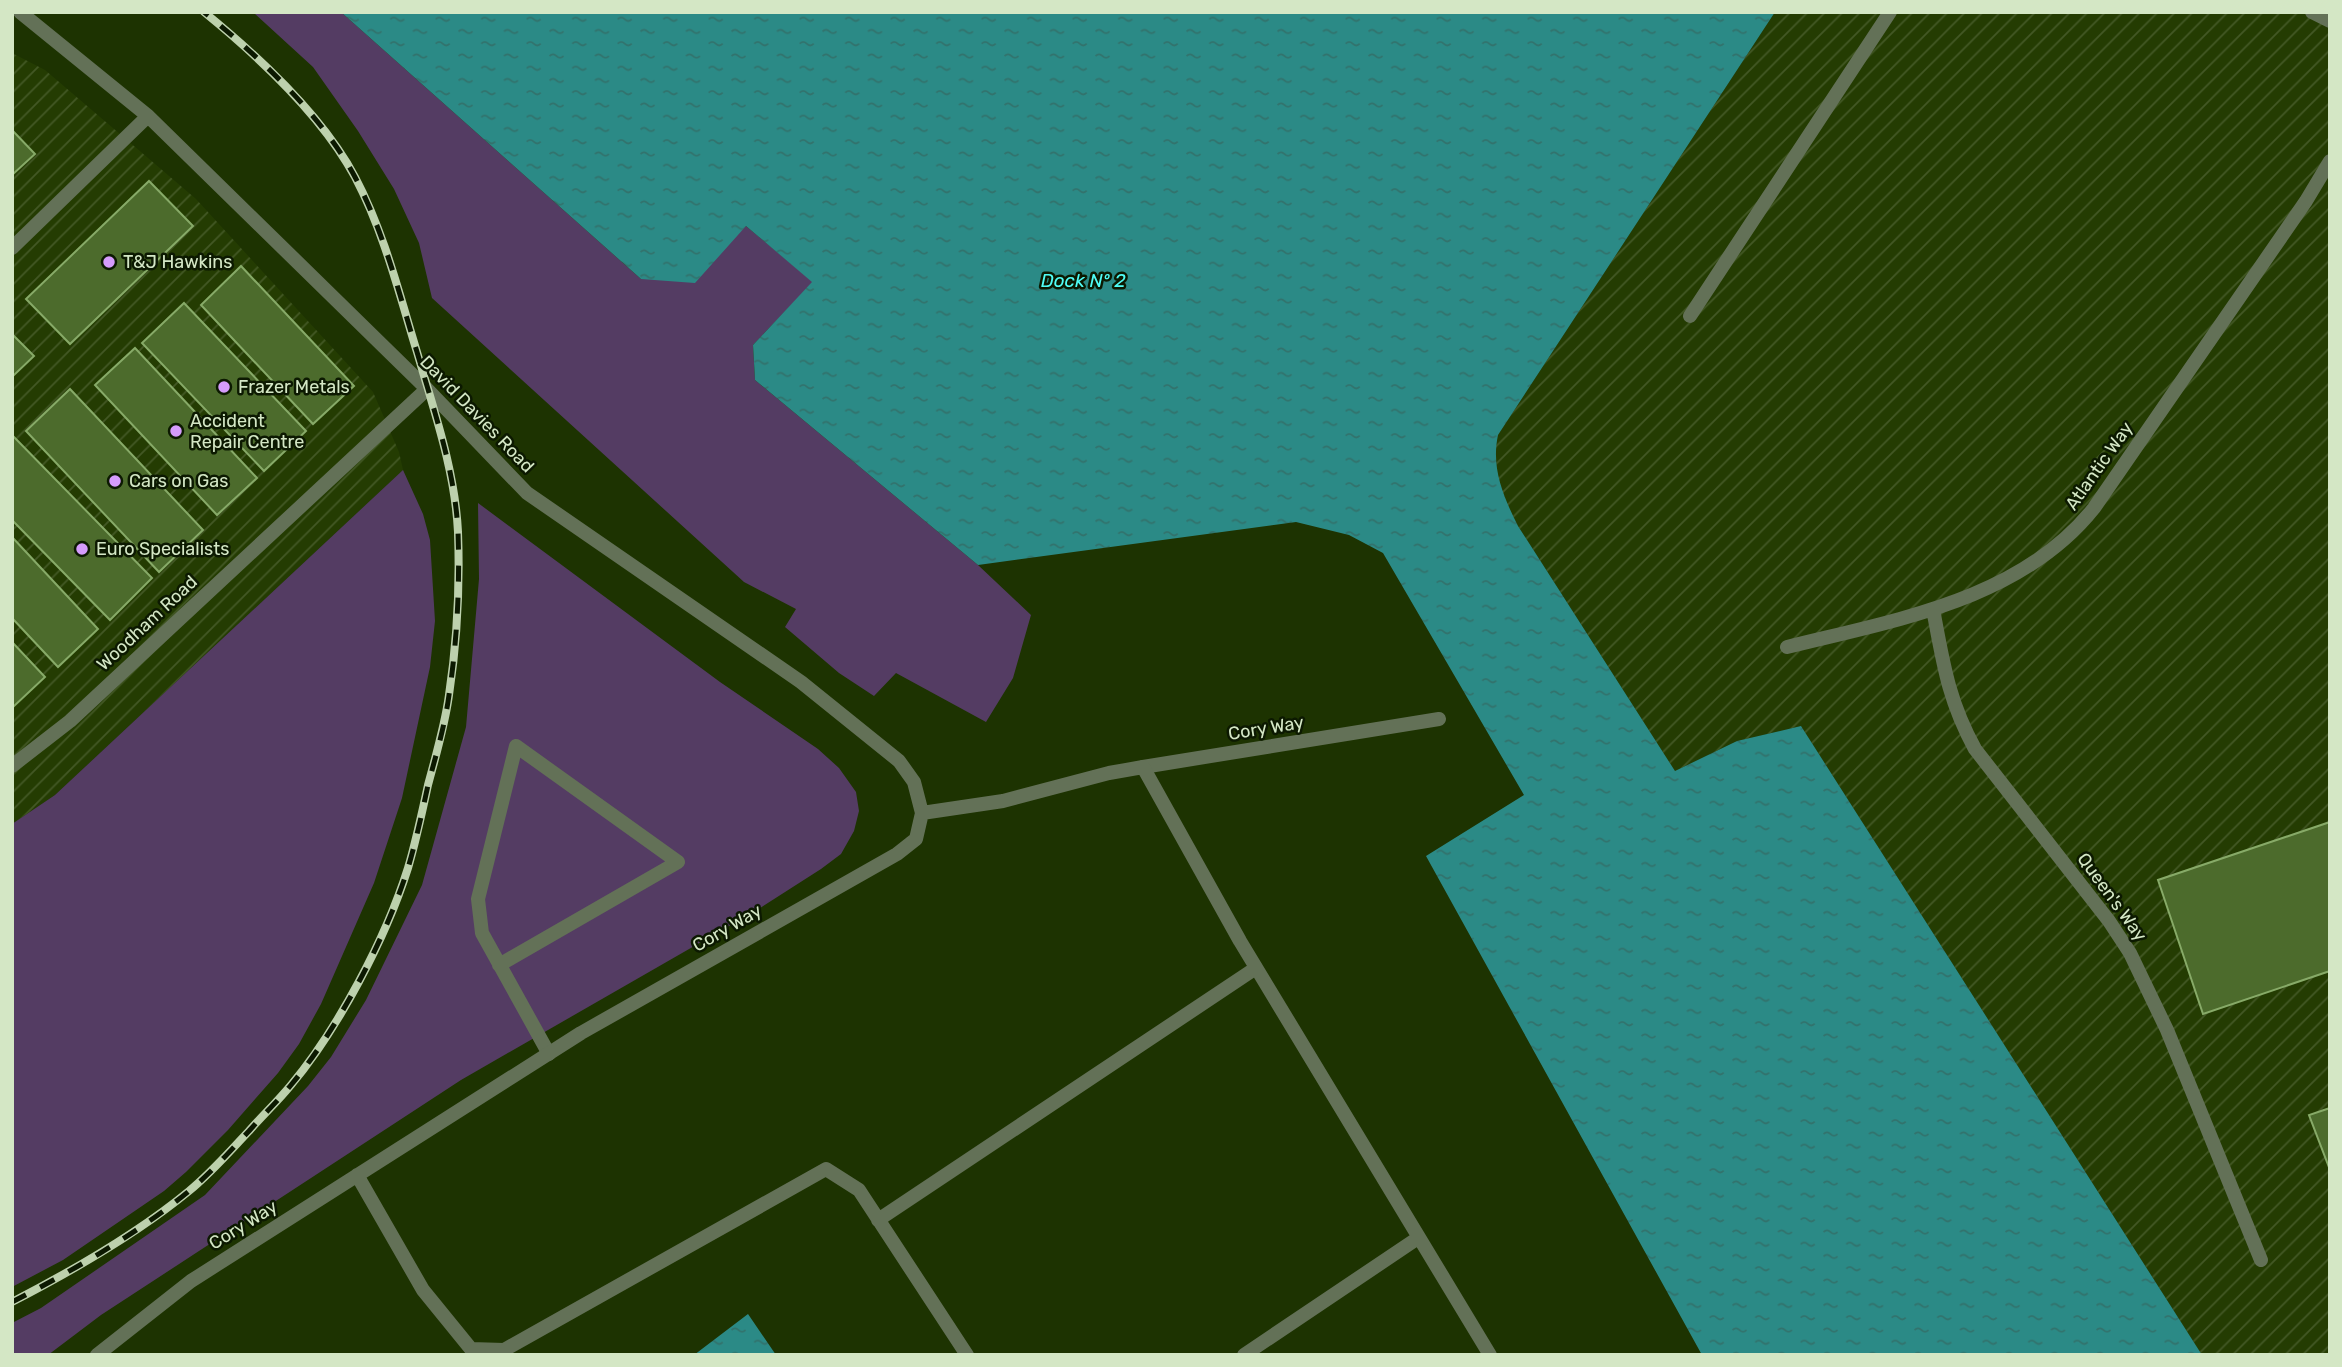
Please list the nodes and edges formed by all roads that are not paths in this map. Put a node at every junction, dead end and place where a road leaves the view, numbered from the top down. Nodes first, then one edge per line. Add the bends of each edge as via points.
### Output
1 (20, 12) edge
2 (1890, 12) edge
3 (2312, 12) edge
4 (2330, 21) edge
5 (148, 116) junction
6 (2330, 161) edge
7 (12, 248) edge
8 (1690, 316) dead end
9 (427, 389) junction
10 (1933, 609) junction
11 (1787, 648) dead end
12 (1439, 719) dead end
13 (12, 766) edge
14 (1143, 767) junction
15 (922, 813) junction
16 (499, 965) junction
17 (1256, 968) junction
18 (549, 1054) junction
19 (357, 1175) junction
20 (878, 1220) junction
21 (1418, 1238) junction
22 (2261, 1260) dead end
23 (97, 1355) edge
24 (967, 1355) edge
25 (1244, 1355) edge
26 (1490, 1355) edge

1 - 5 street, David Davies Road
2 - 8 street
3 - 4 street
5 - 7 street
5 - 9 street, David Davies Road
6 - 10 street, Atlantic Way via 2076,531 2025,569
9 - 13 street, Woodham Road via 70,721
9 - 15 street, David Davies Road via 527,493 801,682 899,761 914,782
10 - 11 street, Atlantic Way
10 - 22 street, Queen's Way via 1949,693 1959,719 1981,758 2130,953 2167,1030
12 - 14 street, Cory Way
14 - 15 street, Cory Way via 1003,801
14 - 17 street
15 - 18 street, Cory Way via 916,839 897,854
16 - 16 street via 482,933 478,899 516,746 678,862
16 - 18 street
17 - 20 street
17 - 21 street
18 - 19 street, Cory Way
19 - 20 street via 423,1290 471,1349 505,1350 826,1169 859,1190
19 - 23 street, Cory Way via 191,1281
20 - 24 street
21 - 25 street
21 - 26 street

